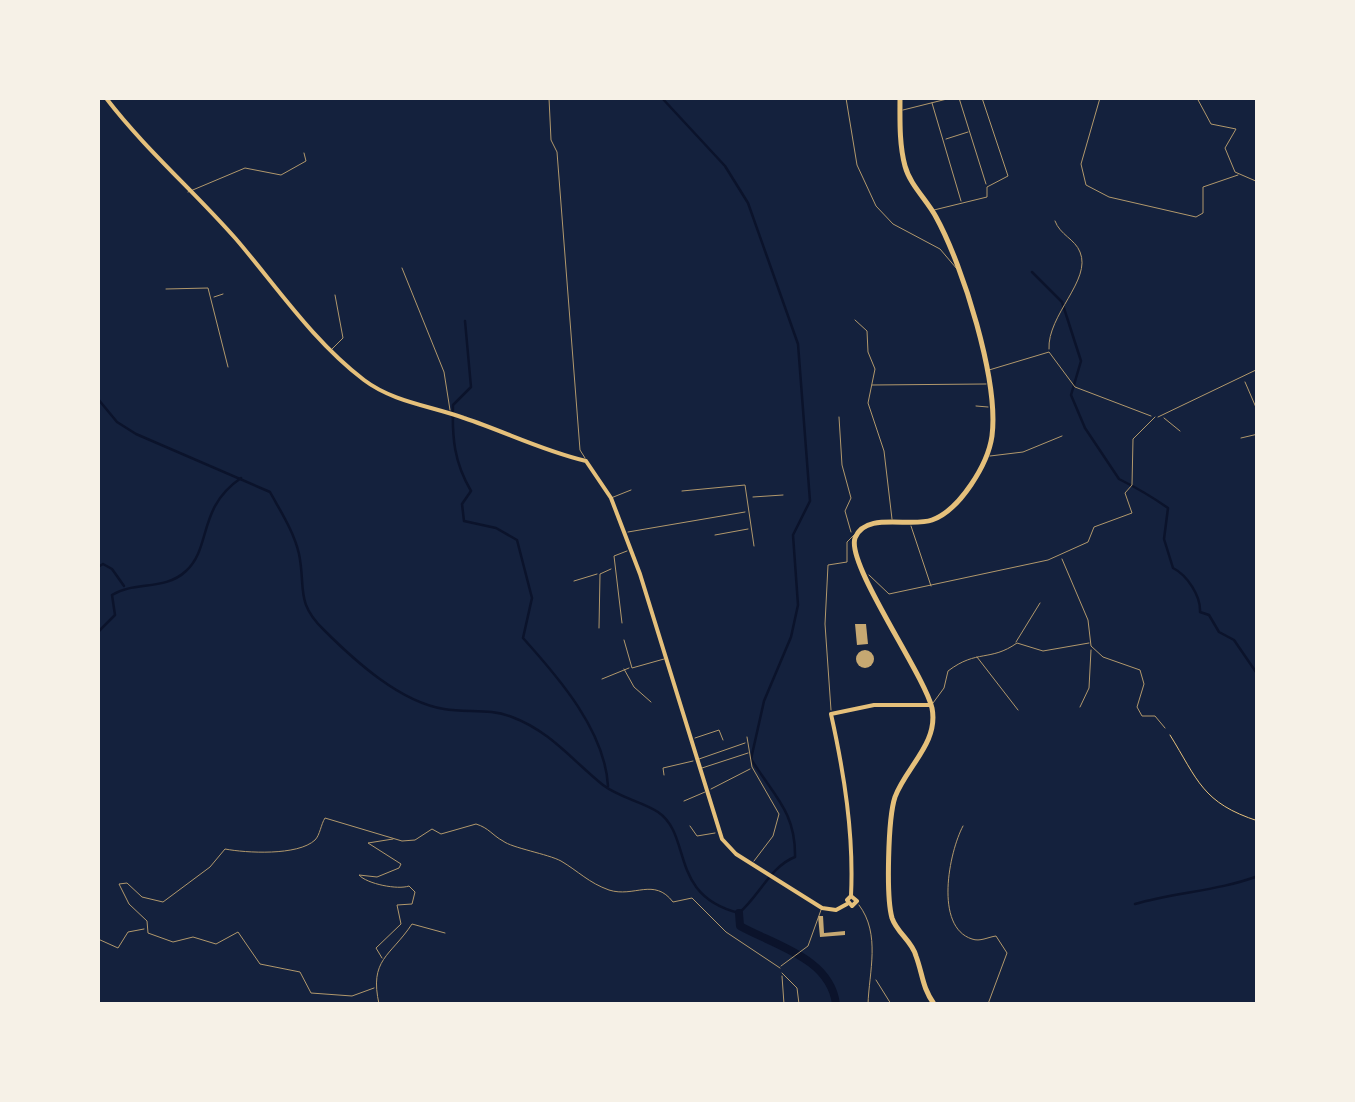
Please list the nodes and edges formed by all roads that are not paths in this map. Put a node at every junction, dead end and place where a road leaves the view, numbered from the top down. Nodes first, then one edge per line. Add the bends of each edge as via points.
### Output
1 (106, 98) edge
2 (549, 98) edge
3 (846, 98) edge
4 (900, 98) edge
5 (951, 98) edge
6 (960, 98) edge
7 (982, 98) edge
8 (1100, 98) edge
9 (1197, 98) edge
10 (932, 103) junction
11 (900, 110) junction
12 (970, 132) junction
13 (942, 140) junction
14 (304, 153) dead end
15 (1238, 174) junction
16 (1258, 182) edge
17 (987, 187) junction
18 (188, 192) junction
19 (962, 203) junction
20 (932, 211) junction
21 (1055, 221) dead end
22 (402, 268) dead end
23 (959, 271) junction
24 (166, 288) dead end
25 (223, 294) dead end
26 (334, 294) dead end
27 (211, 298) junction
28 (855, 320) dead end
29 (332, 349) junction
30 (1049, 352) junction
31 (228, 367) dead end
32 (1258, 369) edge
33 (986, 371) junction
34 (1244, 379) junction
35 (989, 384) junction
36 (869, 385) junction
37 (976, 406) dead end
38 (992, 408) junction
39 (1258, 412) edge
40 (449, 414) junction
41 (1162, 416) junction
42 (839, 417) dead end
43 (1155, 417) junction
44 (1180, 431) dead end
45 (1258, 434) edge
46 (1062, 436) dead end
47 (1241, 438) dead end
48 (987, 456) junction
49 (586, 461) junction
50 (632, 490) dead end
51 (682, 491) dead end
52 (783, 495) dead end
53 (750, 497) junction
54 (611, 498) junction
55 (748, 511) junction
56 (910, 522) junction
57 (892, 523) junction
58 (751, 529) junction
59 (624, 533) junction
60 (856, 533) junction
61 (714, 536) dead end
62 (754, 546) dead end
63 (630, 550) junction
64 (1061, 556) junction
65 (614, 568) junction
66 (600, 574) junction
67 (865, 574) junction
68 (574, 580) dead end
69 (932, 586) junction
70 (1040, 603) dead end
71 (622, 623) dead end
72 (599, 628) dead end
73 (624, 640) dead end
74 (1017, 643) junction
75 (1091, 645) junction
76 (976, 656) junction
77 (665, 659) junction
78 (632, 668) junction
79 (624, 669) junction
80 (602, 679) dead end
81 (651, 702) dead end
82 (931, 704) junction
83 (1080, 706) dead end
84 (1018, 710) dead end
85 (831, 714) junction
86 (1165, 728) road end
87 (689, 740) junction
88 (723, 740) dead end
89 (732, 748) junction
90 (749, 752) junction
91 (735, 757) junction
92 (696, 760) junction
93 (752, 767) junction
94 (699, 769) junction
95 (664, 775) dead end
96 (706, 792) junction
97 (684, 801) dead end
98 (690, 826) dead end
99 (962, 826) dead end
100 (720, 831) junction
101 (396, 838) junction
102 (751, 863) junction
103 (851, 896) junction
104 (856, 903) junction
105 (848, 904) junction
106 (824, 909) junction
107 (147, 929) junction
108 (445, 932) dead end
109 (98, 940) edge
110 (382, 958) junction
111 (781, 966) junction
112 (782, 973) junction
113 (874, 978) junction
114 (374, 988) junction
115 (379, 1004) edge
116 (784, 1004) edge
117 (800, 1004) edge
118 (868, 1004) edge
119 (891, 1004) edge
120 (934, 1004) edge
121 (988, 1004) edge

1 - 18 main road
2 - 49 street
3 - 23 street via 856,165 876,206 940,249
4 - 11 highway
5 - 10 street
6 - 12 street
7 - 17 street via 1008,176
8 - 15 street via 1081,164 1086,185 1196,218 1204,213 1203,187
9 - 15 street via 1211,124 1236,130 1225,148
10 - 11 street
10 - 13 street
11 - 20 highway via 906,169
12 - 13 street
12 - 17 street
13 - 19 street
14 - 18 street via 306,160 281,174 246,168
15 - 16 street
17 - 19 street via 988,196
18 - 29 main road
19 - 20 street
20 - 23 highway
21 - 30 street via 1079,249 1082,263 1079,280 1048,330
22 - 40 street via 448,386
23 - 33 highway
24 - 27 street via 208,288
25 - 27 street
26 - 29 street via 344,338
27 - 31 street
28 - 36 street via 868,331 875,369
29 - 40 main road via 381,390
30 - 33 street
30 - 43 street via 1074,387
32 - 34 street
33 - 35 highway
34 - 39 street
34 - 41 street
35 - 36 street
35 - 38 highway
36 - 57 street
37 - 38 street
38 - 48 highway
40 - 49 main road
41 - 43 street
41 - 44 street
42 - 60 street via 851,498 845,511
43 - 64 street via 1133,439 1132,484 1125,494 1132,513 1094,527 1088,542
45 - 47 street
46 - 48 street via 1023,452
48 - 56 highway via 945,513
49 - 54 main road
50 - 54 street
51 - 53 street via 742,483
52 - 53 street
53 - 55 street
54 - 59 main road
55 - 58 street
55 - 59 street
56 - 57 highway
56 - 69 street
57 - 60 highway
58 - 61 street
58 - 62 street
59 - 63 main road
60 - 67 highway via 853,552
60 - 85 street via 847,542 847,562 828,565
63 - 65 street via 614,556
63 - 77 main road
64 - 69 street
64 - 75 street
65 - 66 street
65 - 71 street
66 - 68 street
66 - 72 street
67 - 69 street via 889,594
67 - 82 highway
70 - 74 street
73 - 78 street
74 - 75 street via 1043,652
74 - 76 street
75 - 83 street via 1091,679
75 - 86 street via 1103,657 1140,670 1144,684 1137,707
76 - 82 street via 948,671
76 - 84 street
77 - 78 street
77 - 87 main road
78 - 79 street
79 - 80 street
79 - 81 street
82 - 85 main road
82 - 120 highway via 932,731 894,799 891,915 915,952 919,979
85 - 103 main road via 846,798
87 - 88 street via 719,730
87 - 92 main road
89 - 90 street via 747,740
89 - 91 street
89 - 92 street
90 - 91 street
90 - 93 street
91 - 94 street
92 - 94 main road
92 - 95 street via 664,768
93 - 96 street
93 - 102 street via 779,814 773,836
94 - 96 main road
96 - 97 street
96 - 100 main road
98 - 100 street via 698,836
99 - 121 street via 950,915 963,934 979,940 996,936 1007,953
100 - 102 main road
101 - 107 street via 325,818 317,838 290,848 225,849 162,902 119,884
101 - 110 street via 368,843 400,868 359,875 415,892 412,904 397,905 399,928 376,948
101 - 111 street via 485,827 608,890 653,887 673,902 692,898 726,932
102 - 106 main road
103 - 104 main road
103 - 105 main road
104 - 105 main road
104 - 113 street via 868,926
105 - 106 main road
106 - 111 street via 808,946
107 - 109 street via 128,932 118,948
107 - 114 street via 167,941 216,944 238,932 260,964 300,972 314,994 359,996
108 - 110 street via 414,922
110 - 114 street
111 - 112 street
112 - 116 street
112 - 117 street via 797,988
113 - 118 street
113 - 119 street
114 - 115 street

